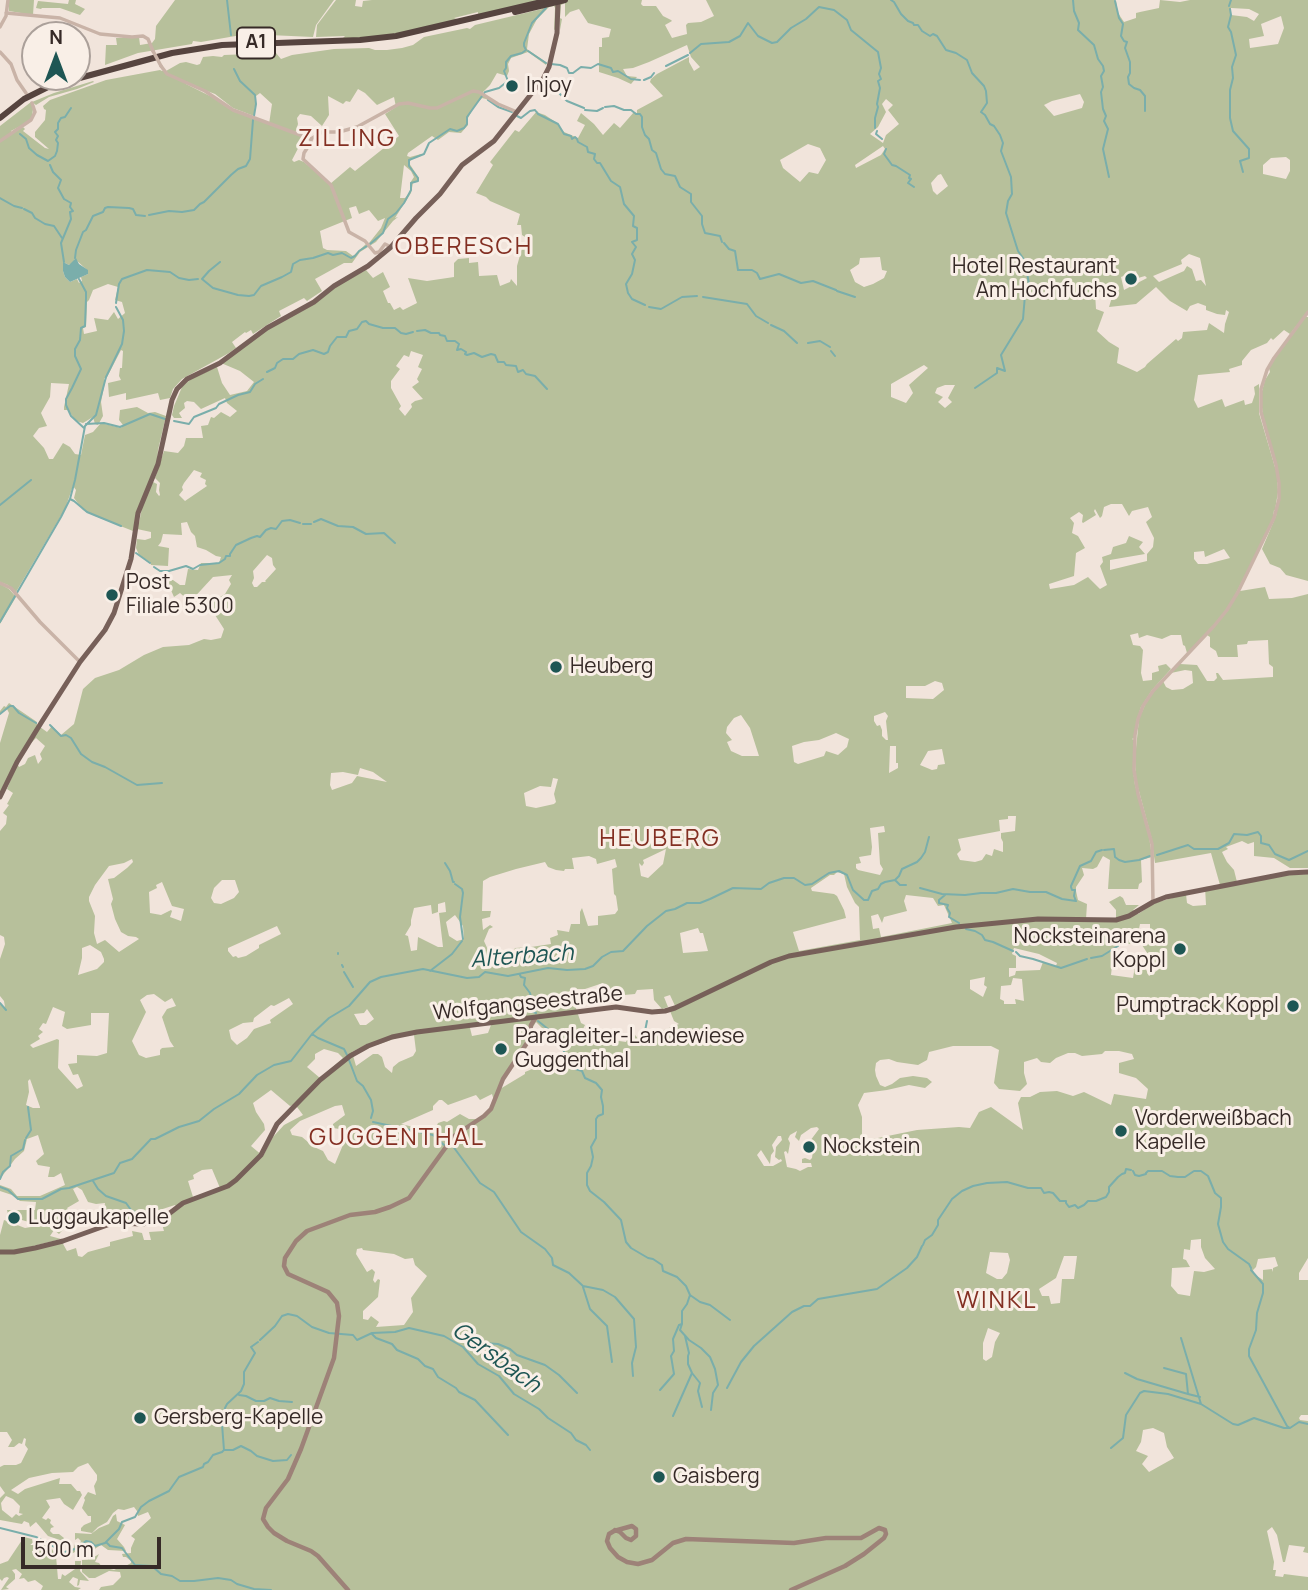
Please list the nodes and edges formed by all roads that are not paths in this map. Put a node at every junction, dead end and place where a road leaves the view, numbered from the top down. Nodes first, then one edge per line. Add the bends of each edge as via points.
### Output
1 (8, 0) edge
2 (550, 0) edge
3 (558, 0) edge
4 (565, 0) edge
5 (514, 10) junction
6 (6, 13) junction
7 (0, 27) edge
8 (0, 52) edge
9 (26, 93) dead end
10 (32, 103) dead end
11 (517, 112) junction
12 (0, 120) edge
13 (311, 139) junction
14 (0, 141) edge
15 (391, 247) junction
16 (1308, 312) edge
17 (0, 583) edge
18 (80, 662) junction
19 (0, 797) edge
20 (1308, 872) edge
21 (1153, 902) junction
22 (537, 1017) junction
23 (520, 1019) junction
24 (530, 1029) junction
25 (0, 1252) edge
26 (615, 1530) junction
27 (348, 1590) edge
28 (791, 1590) edge

1 - 6 street
2 - 5 highway, A1, bridge
3 - 11 main road via 549,67
4 - 5 highway, A1, bridge
5 - 12 highway, A1 via 362,44 233,48 174,56 52,89
6 - 7 street
6 - 13 street, bridge via 60,18 108,36 143,36 167,74 233,110
8 - 9 street
10 - 14 street via 35,112 31,120
11 - 13 street via 476,91 433,108 402,103 357,127 321,132
11 - 15 main road via 494,141 460,167
13 - 15 street via 303,159 331,185 349,232 375,253 385,244
15 - 18 main road via 314,302 180,386 138,513 131,559 111,618
16 - 21 street via 1273,358 1261,389 1261,412 1279,483 1274,519 1227,611 1153,691 1138,719 1134,770 1152,844
17 - 18 street
18 - 19 main road
20 - 21 main road, Wolfgangseestraße via 1185,892
21 - 22 main road, Wolfgangseestraße via 1115,920 1038,919 956,927 789,956 665,1011 616,1007
22 - 23 main road, Wolfgangseestraße
22 - 24 main road
23 - 24 main road
23 - 25 main road, Wolfgangseestraße via 454,1027 449,1034 444,1028 404,1034 396,1030 392,1037 351,1056 320,1080 274,1128 261,1156 223,1188 183,1203 150,1223 113,1223 63,1241
24 - 27 main road via 529,1040 502,1079 494,1104 454,1136 409,1198 316,1228 303,1234 286,1254 287,1273 325,1289 339,1310 334,1357 293,1469 263,1517 274,1533 318,1556
26 - 26 main road via 628,1539 637,1534 632,1526
26 - 28 main road via 608,1535 609,1545 616,1556 631,1563 644,1563 688,1538 793,1543 861,1538 879,1528 885,1530 884,1538 864,1554

